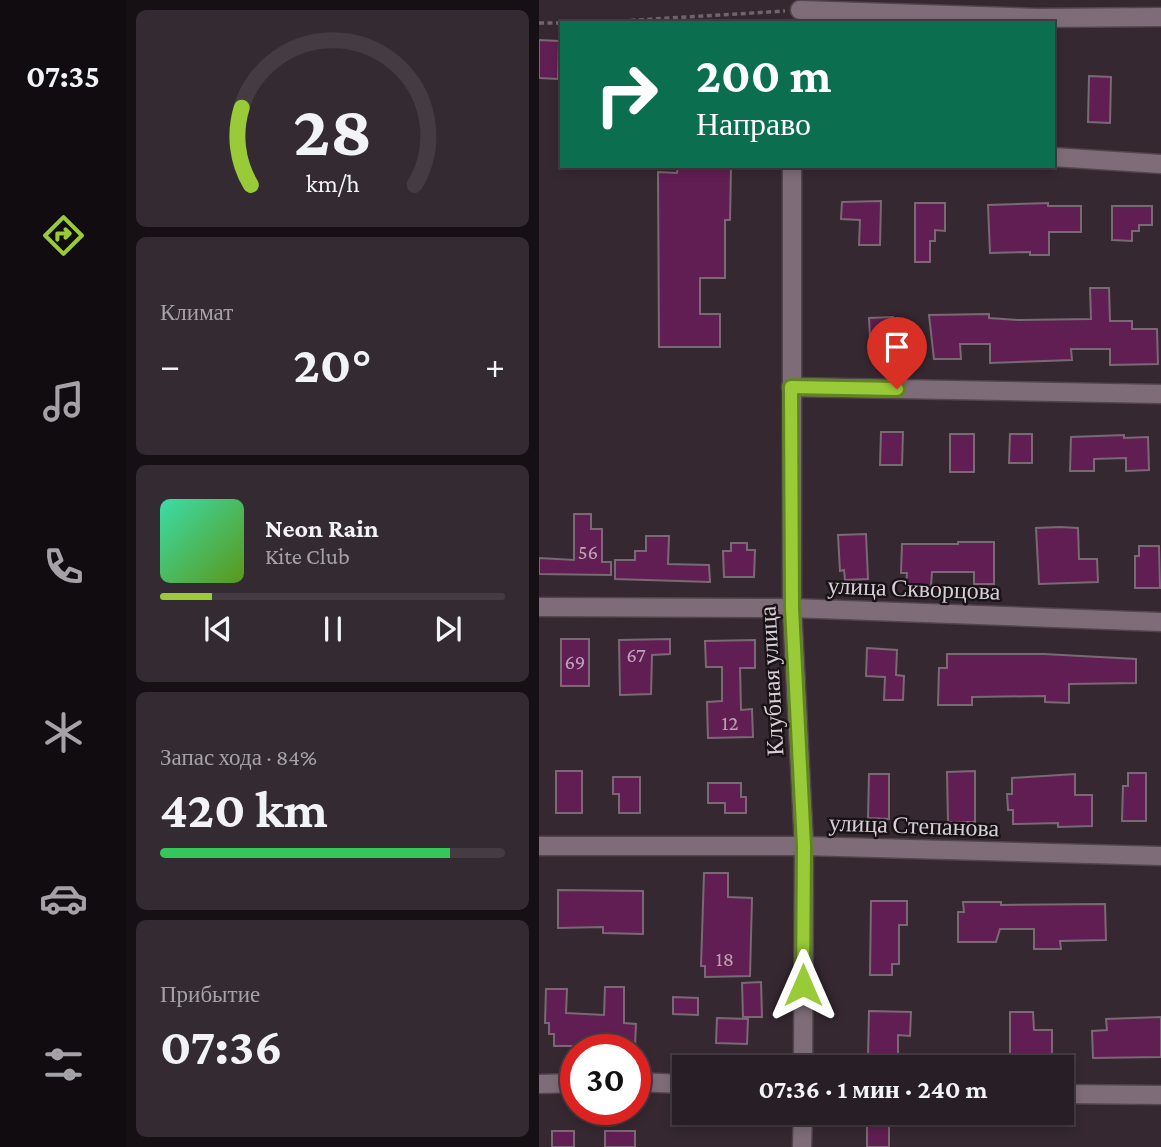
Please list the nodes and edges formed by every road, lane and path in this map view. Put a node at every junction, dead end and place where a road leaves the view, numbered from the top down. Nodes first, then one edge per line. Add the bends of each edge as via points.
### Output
1 (1039, 9) edge
2 (799, 11) edge
3 (1161, 17) edge
4 (622, 21) edge
5 (539, 23) edge
6 (560, 23) edge
7 (1055, 157) edge
8 (1161, 164) edge
9 (792, 168) edge
10 (791, 387) junction
11 (1161, 394) edge
12 (539, 607) edge
13 (792, 608) junction
14 (1161, 622) edge
15 (539, 846) edge
16 (804, 846) junction
17 (1161, 856) edge
18 (803, 1055) edge
19 (560, 1083) edge
20 (651, 1083) edge
21 (539, 1084) edge
22 (672, 1084) edge
23 (1074, 1094) edge
24 (1161, 1095) edge
25 (803, 1125) edge
26 (803, 1147) edge

1 - 2 street
1 - 3 street
2 - 4 path
5 - 6 path
7 - 8 street
9 - 10 street, Клубная улица
10 - 11 street
10 - 13 street, Клубная улица
12 - 13 street, улица Скворцова
13 - 14 street, улица Скворцова
13 - 16 street, Клубная улица
15 - 16 street, улица Степанова
16 - 17 street, улица Степанова
16 - 18 street, Клубная улица
19 - 21 street
20 - 22 street
23 - 24 street
25 - 26 street

